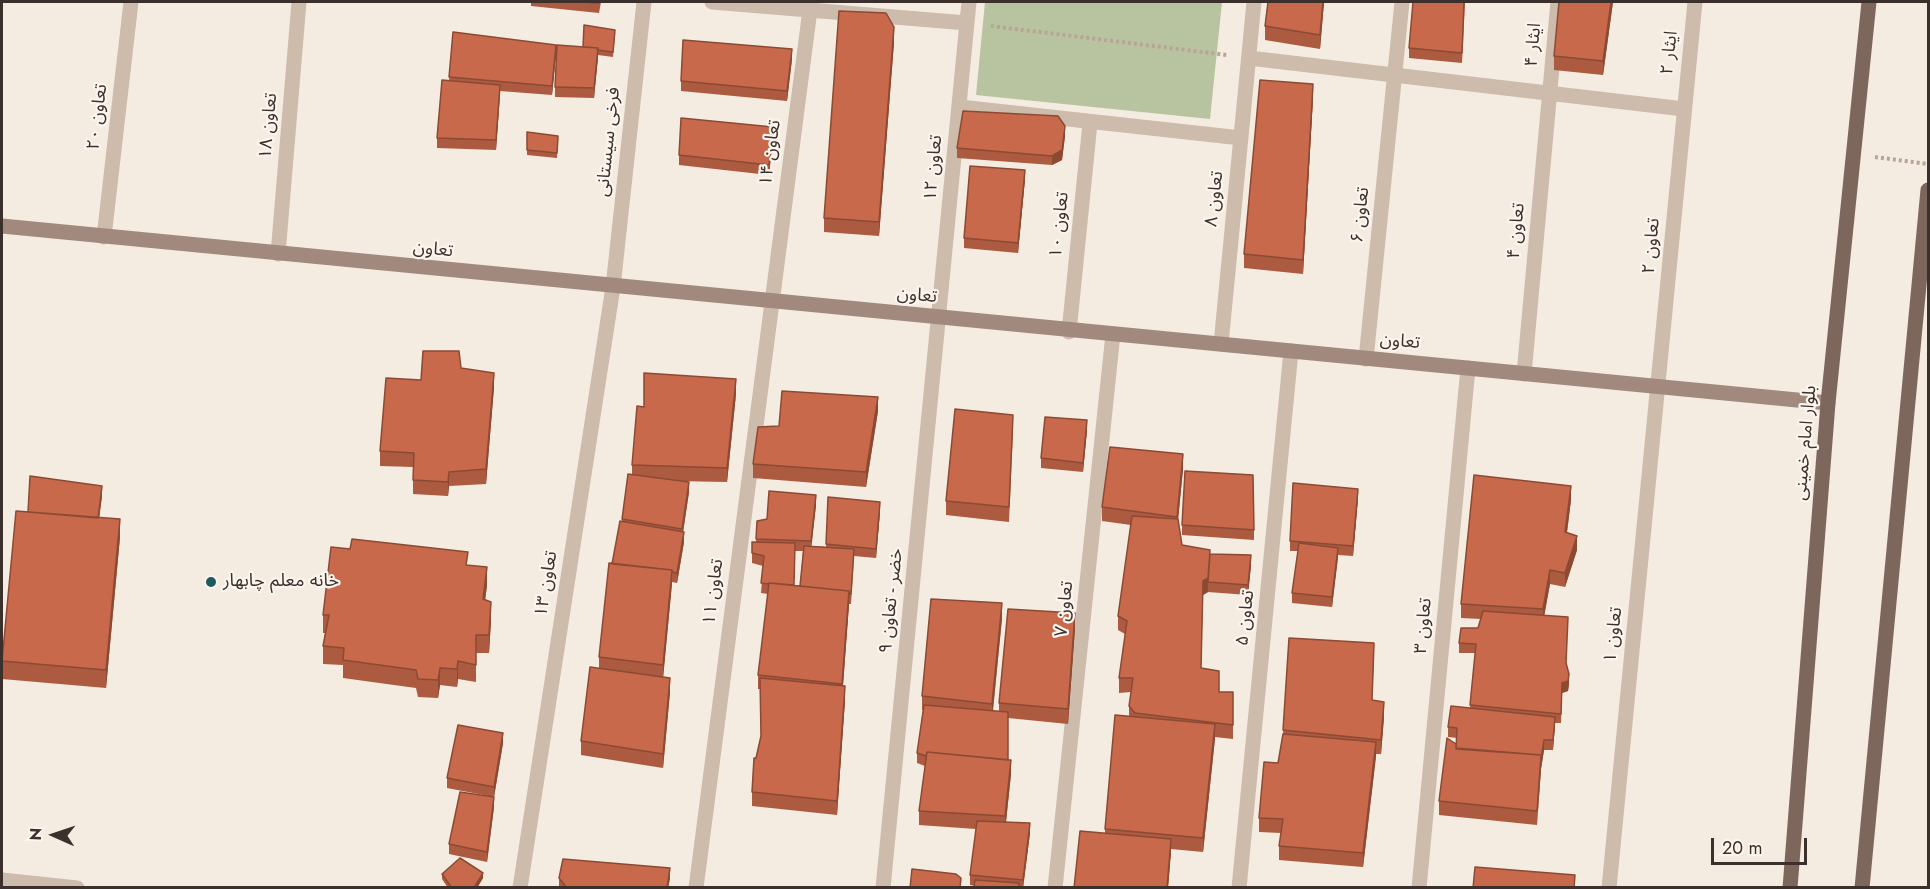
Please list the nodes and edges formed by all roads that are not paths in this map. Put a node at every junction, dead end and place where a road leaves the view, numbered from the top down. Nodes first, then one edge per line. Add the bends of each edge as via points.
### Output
1 (132, 2) edge
2 (299, 2) edge
3 (644, 2) edge
4 (712, 2) edge
5 (969, 2) edge
6 (1254, 2) edge
7 (1402, 2) edge
8 (1558, 2) edge
9 (1695, 2) edge
10 (1869, 2) edge
11 (810, 6) edge
12 (967, 23) junction
13 (1249, 58) junction
14 (1395, 75) junction
15 (1550, 93) junction
16 (960, 107) junction
17 (1684, 109) junction
18 (1090, 123) junction
19 (1241, 138) junction
20 (1929, 190) edge
21 (2, 226) edge
22 (104, 237) junction
23 (278, 254) junction
24 (613, 287) junction
25 (771, 302) junction
26 (940, 318) junction
27 (1069, 332) junction
28 (1113, 334) junction
29 (1221, 344) junction
30 (1291, 351) junction
31 (1366, 359) junction
32 (1468, 368) junction
33 (1524, 374) junction
34 (1658, 387) junction
35 (1828, 403) junction
36 (2, 880) edge
37 (38, 886) edge
38 (77, 888) edge
39 (520, 888) edge
40 (696, 888) edge
41 (883, 888) edge
42 (1055, 888) edge
43 (1239, 888) edge
44 (1419, 888) edge
45 (1609, 888) edge
46 (1790, 888) edge
47 (1862, 888) edge

1 - 22 street, تعاون ۲۰
2 - 23 street, تعاون ۱۸
3 - 24 street, فرخی سیستانی
4 - 11 street
5 - 12 street, تعاون ۱۲
6 - 13 street, تعاون ۸
7 - 14 street, تعاون ۶
8 - 15 street, ایثار ۴
9 - 17 street, ایثار ۲
10 - 35 main road, بلوار امام خمینی
11 - 12 street
11 - 25 street, تعاون ۱۴
12 - 16 street, تعاون ۱۲
13 - 14 street
13 - 19 street, تعاون ۸
14 - 15 street
14 - 31 street, تعاون ۶
15 - 17 street
15 - 33 street, تعاون ۴
16 - 18 street
16 - 26 street, تعاون ۱۲
17 - 34 street, تعاون ۲
18 - 19 street
18 - 27 street, تعاون ۱۰
19 - 29 street, تعاون ۸
20 - 47 main road
21 - 22 main road, تعاون
22 - 23 main road, تعاون
23 - 24 main road, تعاون
24 - 25 main road, تعاون
24 - 39 street, تعاون ۱۳
25 - 26 main road, تعاون
25 - 40 street, تعاون ۱۱
26 - 27 main road, تعاون
26 - 41 street, خضر - تعاون ۹
27 - 28 main road, تعاون
28 - 29 main road, تعاون
28 - 42 street, تعاون ۷
29 - 30 main road, تعاون
30 - 31 main road, تعاون
30 - 43 street, تعاون ۵
31 - 32 main road, تعاون
32 - 33 main road, تعاون
32 - 44 street, تعاون ۳
33 - 34 main road, تعاون
34 - 35 main road, تعاون
34 - 45 street, تعاون ۱
35 - 46 main road, بلوار امام خمینی
36 - 37 street
37 - 38 street

